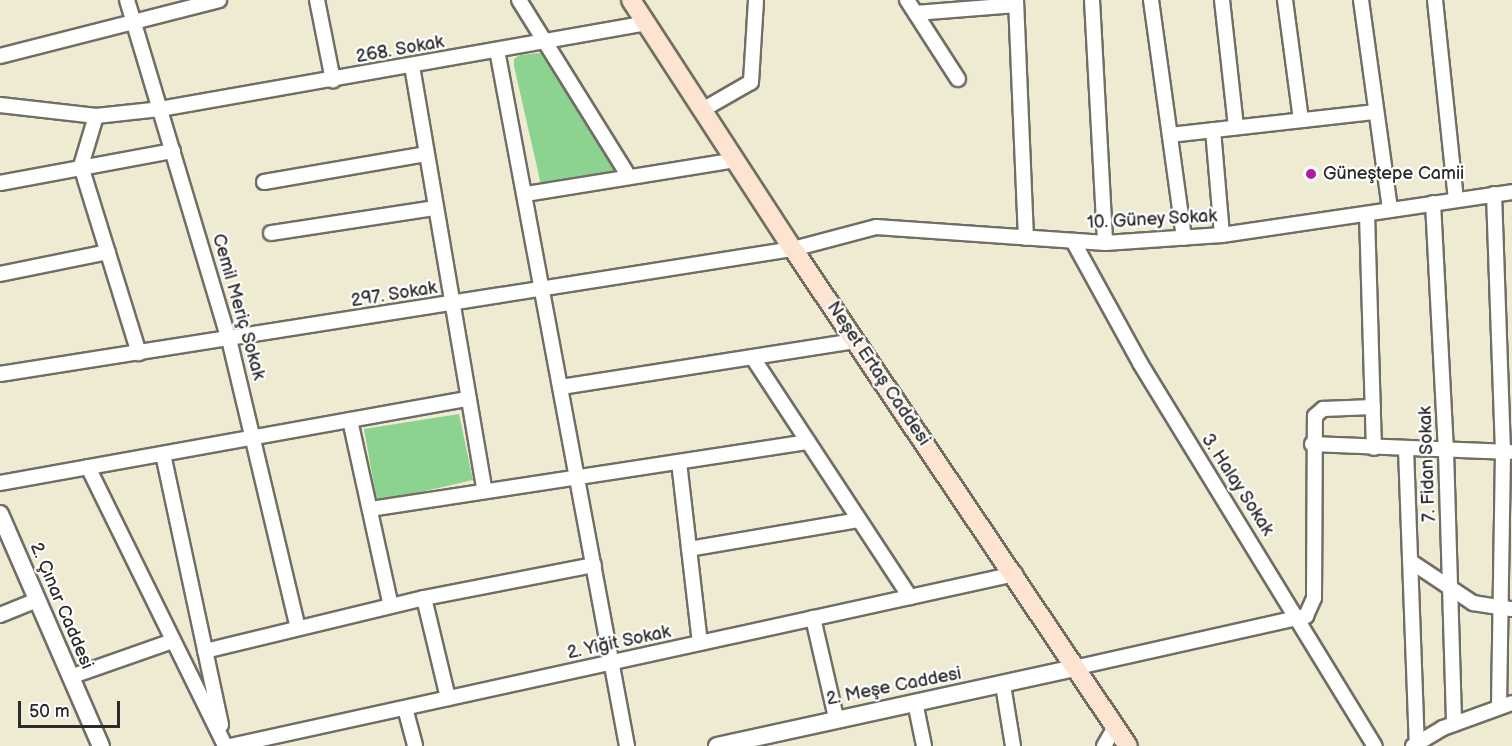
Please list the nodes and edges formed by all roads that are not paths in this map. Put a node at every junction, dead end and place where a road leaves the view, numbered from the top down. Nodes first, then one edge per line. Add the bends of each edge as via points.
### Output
1 (127, 0) edge
2 (219, 0) edge
3 (317, 0) edge
4 (519, 0) edge
5 (631, 0) edge
6 (756, 0) edge
7 (907, 0) edge
8 (1093, 0) edge
9 (1151, 0) edge
10 (1222, 0) edge
11 (1285, 0) edge
12 (1361, 0) edge
13 (1435, 0) edge
14 (1016, 3) edge
15 (947, 5) edge
16 (916, 13) junction
17 (132, 21) junction
18 (646, 22) junction
19 (544, 41) junction
20 (497, 50) junction
21 (0, 56) edge
22 (412, 66) junction
23 (958, 79) dead end
24 (333, 80) junction
25 (0, 105) edge
26 (160, 109) junction
27 (704, 109) junction
28 (1376, 112) junction
29 (96, 116) junction
30 (1301, 120) junction
31 (1236, 127) junction
32 (1213, 130) junction
33 (1170, 135) junction
34 (173, 151) junction
35 (426, 154) junction
36 (735, 160) junction
37 (81, 166) junction
38 (629, 177) junction
39 (264, 182) dead end
40 (0, 183) edge
41 (1512, 192) edge
42 (526, 194) junction
43 (1494, 194) junction
44 (1456, 200) junction
45 (1432, 203) junction
46 (435, 208) junction
47 (1390, 210) junction
48 (1367, 214) junction
49 (271, 233) dead end
50 (1222, 235) junction
51 (1026, 238) junction
52 (1184, 238) junction
53 (1073, 241) junction
54 (1105, 243) junction
55 (793, 249) junction
56 (108, 252) junction
57 (0, 274) edge
58 (543, 290) junction
59 (453, 304) junction
60 (230, 339) junction
61 (856, 341) junction
62 (140, 353) junction
63 (753, 358) junction
64 (0, 374) edge
65 (561, 387) junction
66 (469, 399) junction
67 (1373, 407) junction
68 (350, 420) junction
69 (255, 438) junction
70 (808, 442) junction
71 (1312, 444) junction
72 (1374, 448) junction
73 (1406, 449) junction
74 (1446, 451) junction
75 (1507, 452) edge
76 (163, 454) junction
77 (679, 462) junction
78 (88, 467) junction
79 (577, 477) junction
80 (0, 483) edge
81 (485, 491) junction
82 (370, 509) junction
83 (1, 518) edge
84 (859, 520) junction
85 (689, 549) junction
86 (1410, 561) junction
87 (594, 565) junction
88 (1015, 574) junction
89 (1451, 588) junction
90 (910, 597) junction
91 (424, 598) junction
92 (37, 600) junction
93 (391, 606) junction
94 (1506, 609) edge
95 (0, 615) edge
96 (813, 618) junction
97 (1299, 621) junction
98 (298, 628) junction
99 (173, 641) junction
100 (700, 643) junction
101 (205, 651) junction
102 (611, 663) junction
103 (1078, 666) junction
104 (70, 677) junction
105 (1003, 685) junction
106 (448, 698) junction
107 (915, 702) junction
108 (1505, 705) edge
109 (405, 708) junction
110 (836, 718) junction
111 (1454, 724) junction
112 (1115, 727) junction
113 (737, 744) edge
114 (1415, 745) edge
115 (101, 746) edge
116 (227, 746) edge
117 (415, 746) edge
118 (627, 746) edge
119 (717, 746) edge
120 (924, 746) edge
121 (1013, 746) edge
122 (1104, 746) edge
123 (1128, 746) edge
124 (1375, 746) edge

1 - 17 street, Cemil Meriç Sokak
2 - 17 street
3 - 24 street
4 - 19 street
5 - 18 main road, Neşet Ertaş Caddesi
6 - 27 street via 751,82
7 - 16 street
8 - 54 street
9 - 33 street
10 - 31 street
11 - 30 street
12 - 28 street
13 - 44 street
14 - 15 street
14 - 51 street
15 - 16 street
16 - 23 street
17 - 21 street
17 - 26 street, Cemil Meriç Sokak
18 - 19 street, 268. Sokak
18 - 27 main road, Neşet Ertaş Caddesi
19 - 20 street, 268. Sokak
19 - 38 street
20 - 22 street, 268. Sokak
20 - 42 street
22 - 24 street, 268. Sokak
22 - 35 street
24 - 26 street, 268. Sokak
25 - 29 street, 268. Sokak
26 - 29 street, 268. Sokak
26 - 34 street, Cemil Meriç Sokak
27 - 36 main road, Neşet Ertaş Caddesi
28 - 30 street
28 - 47 street
29 - 37 street
30 - 31 street
31 - 32 street
32 - 33 street
32 - 50 street
33 - 52 street
34 - 37 street
34 - 60 street, Cemil Meriç Sokak
35 - 39 street
35 - 46 street
36 - 38 street
36 - 55 main road, Neşet Ertaş Caddesi
37 - 40 street
37 - 56 street
38 - 42 street
41 - 43 street, 10. Güney Sokak
42 - 58 street
43 - 44 street, 10. Güney Sokak
43 - 75 street
44 - 45 street, 10. Güney Sokak
45 - 47 street, 10. Güney Sokak
45 - 74 street, 7. Fidan Sokak
46 - 49 street
46 - 59 street
47 - 48 street, 10. Güney Sokak
48 - 50 street, 10. Güney Sokak
48 - 67 street
50 - 52 street, 10. Güney Sokak
51 - 53 street, 10. Güney Sokak
51 - 55 street, 10. Güney Sokak via 876,227
52 - 54 street, 10. Güney Sokak
53 - 54 street, 10. Güney Sokak
53 - 97 street, 3. Halay Sokak via 1140,363
55 - 58 street, 297. Sokak
55 - 61 main road, Neşet Ertaş Caddesi
56 - 57 street
56 - 62 street
58 - 59 street, 297. Sokak
58 - 65 street
59 - 60 street, 297. Sokak
59 - 66 street
60 - 62 street, 297. Sokak
60 - 69 street, Cemil Meriç Sokak
61 - 63 street
61 - 88 main road, Neşet Ertaş Caddesi
62 - 64 street, 297. Sokak
63 - 65 street
63 - 70 street
65 - 79 street
66 - 68 street
66 - 81 street
67 - 71 street via 1323,409 1315,416
67 - 72 street
68 - 69 street
68 - 82 street
69 - 76 street
69 - 98 street, Cemil Meriç Sokak
70 - 77 street
70 - 84 street
71 - 72 street
71 - 97 street via 1314,598 1309,612
72 - 73 street
73 - 74 street
73 - 86 street
74 - 75 street
74 - 89 street, 7. Fidan Sokak
75 - 94 street
76 - 78 street
76 - 101 street
77 - 79 street
77 - 85 street
78 - 80 street
78 - 99 street
79 - 81 street
79 - 87 street
81 - 82 street
82 - 93 street
83 - 92 street, 2. Çınar Caddesi
84 - 85 street
84 - 90 street
85 - 100 street
86 - 89 street
86 - 114 street
87 - 91 street
87 - 102 street
88 - 90 street, 2. Yiğit Sokak
88 - 103 main road, Neşet Ertaş Caddesi
89 - 94 street via 1473,603
89 - 111 street, 7. Fidan Sokak
90 - 96 street, 2. Yiğit Sokak
91 - 93 street
91 - 106 street
92 - 95 street
92 - 104 street, 2. Çınar Caddesi
93 - 98 street
94 - 108 street
96 - 100 street, 2. Yiğit Sokak
96 - 110 street
97 - 103 street
97 - 124 street, 3. Halay Sokak
98 - 101 street
99 - 104 street
99 - 116 street
100 - 102 street, 2. Yiğit Sokak
101 - 116 street
102 - 106 street, 2. Yiğit Sokak
102 - 118 street
103 - 105 street, 2. Meşe Caddesi
103 - 112 main road, Neşet Ertaş Caddesi
104 - 115 street, 2. Çınar Caddesi
105 - 107 street, 2. Meşe Caddesi
105 - 121 street
106 - 109 street, 2. Yiğit Sokak
107 - 110 street, 2. Meşe Caddesi
107 - 120 street
108 - 111 street
109 - 116 street, 2. Yiğit Sokak
109 - 117 street
110 - 113 street, 2. Meşe Caddesi
111 - 114 street
112 - 122 street
112 - 123 main road, Neşet Ertaş Caddesi
113 - 119 street, 2. Meşe Caddesi

